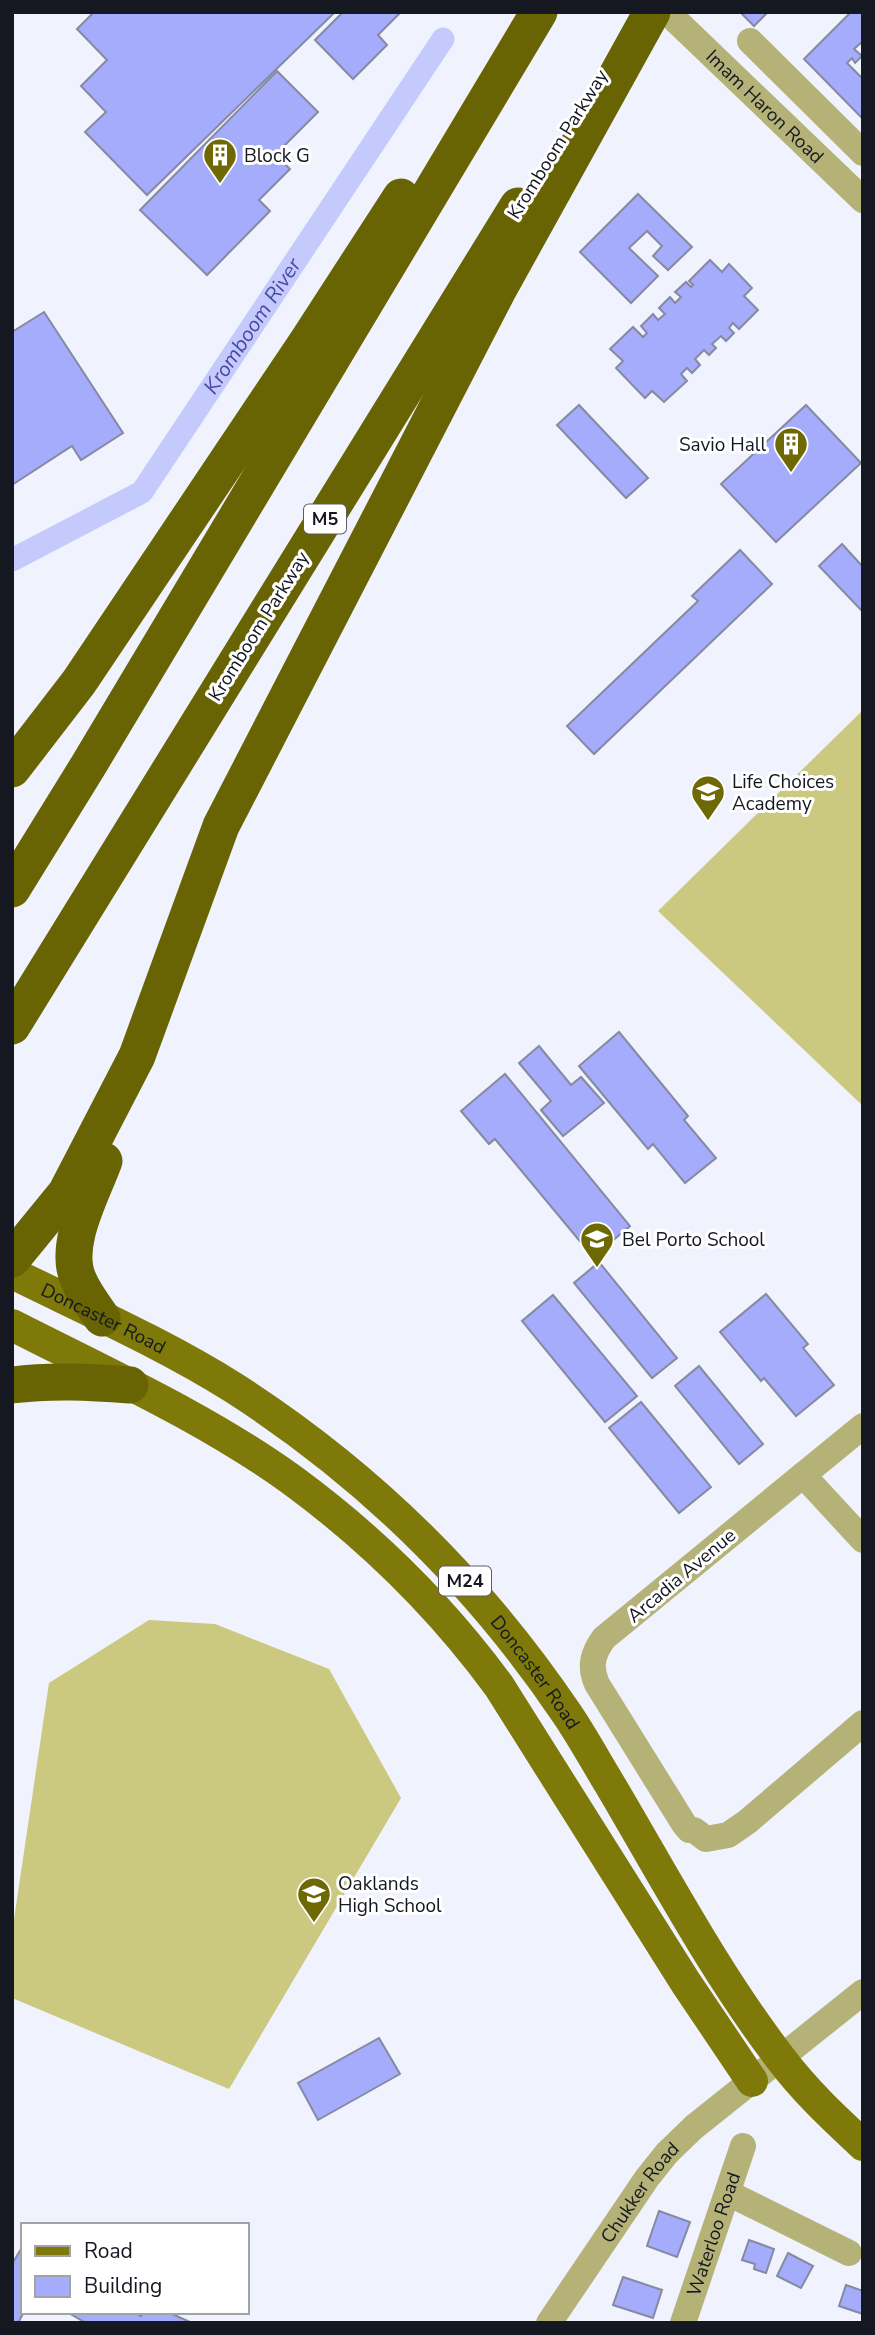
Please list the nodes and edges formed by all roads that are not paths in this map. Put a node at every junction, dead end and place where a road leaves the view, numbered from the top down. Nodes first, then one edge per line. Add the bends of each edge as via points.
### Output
1 (532, 12) edge
2 (539, 12) edge
3 (638, 12) edge
4 (652, 12) edge
5 (667, 12) edge
6 (750, 41) dead end
7 (863, 153) edge
8 (863, 200) edge
9 (12, 769) edge
10 (12, 889) edge
11 (12, 1026) edge
12 (137, 1056) junction
13 (12, 1259) edge
14 (12, 1273) edge
15 (102, 1318) junction
16 (12, 1325) edge
17 (12, 1385) edge
18 (130, 1385) junction
19 (863, 1426) edge
20 (803, 1475) junction
21 (863, 1540) edge
22 (863, 1723) edge
23 (863, 1992) edge
24 (780, 2058) junction
25 (752, 2081) junction
26 (863, 2145) edge
27 (743, 2146) dead end
28 (728, 2193) junction
29 (849, 2253) dead end
30 (550, 2323) edge
31 (683, 2323) edge

1 - 9 highway via 449,121 86,671
2 - 10 highway
3 - 11 highway, Kromboom Parkway / M5
4 - 12 highway via 498,290 221,826
5 - 8 street, Imam Haron Road
6 - 7 street
12 - 13 highway via 66,1193
12 - 15 highway via 74,1246 79,1281
14 - 15 main road, Doncaster Road / M24
15 - 24 main road, Doncaster Road / M24 via 232,1387 316,1444 409,1523 480,1597 567,1714 710,1954
16 - 18 main road, Doncaster Road / M24
17 - 18 highway via 57,1381
18 - 25 main road, Doncaster Road / M24 via 214,1430 291,1480 379,1550 439,1612 499,1686
19 - 20 street, Arcadia Avenue
20 - 21 street
20 - 22 street, Arcadia Avenue via 604,1638 591,1668 689,1830 706,1839 728,1835 747,1822
23 - 24 street, Chukker Road
24 - 25 street, Chukker Road
24 - 26 main road, M24
25 - 30 street, Chukker Road via 667,2153
27 - 28 street, Waterloo Road
28 - 29 street
28 - 31 street, Waterloo Road

